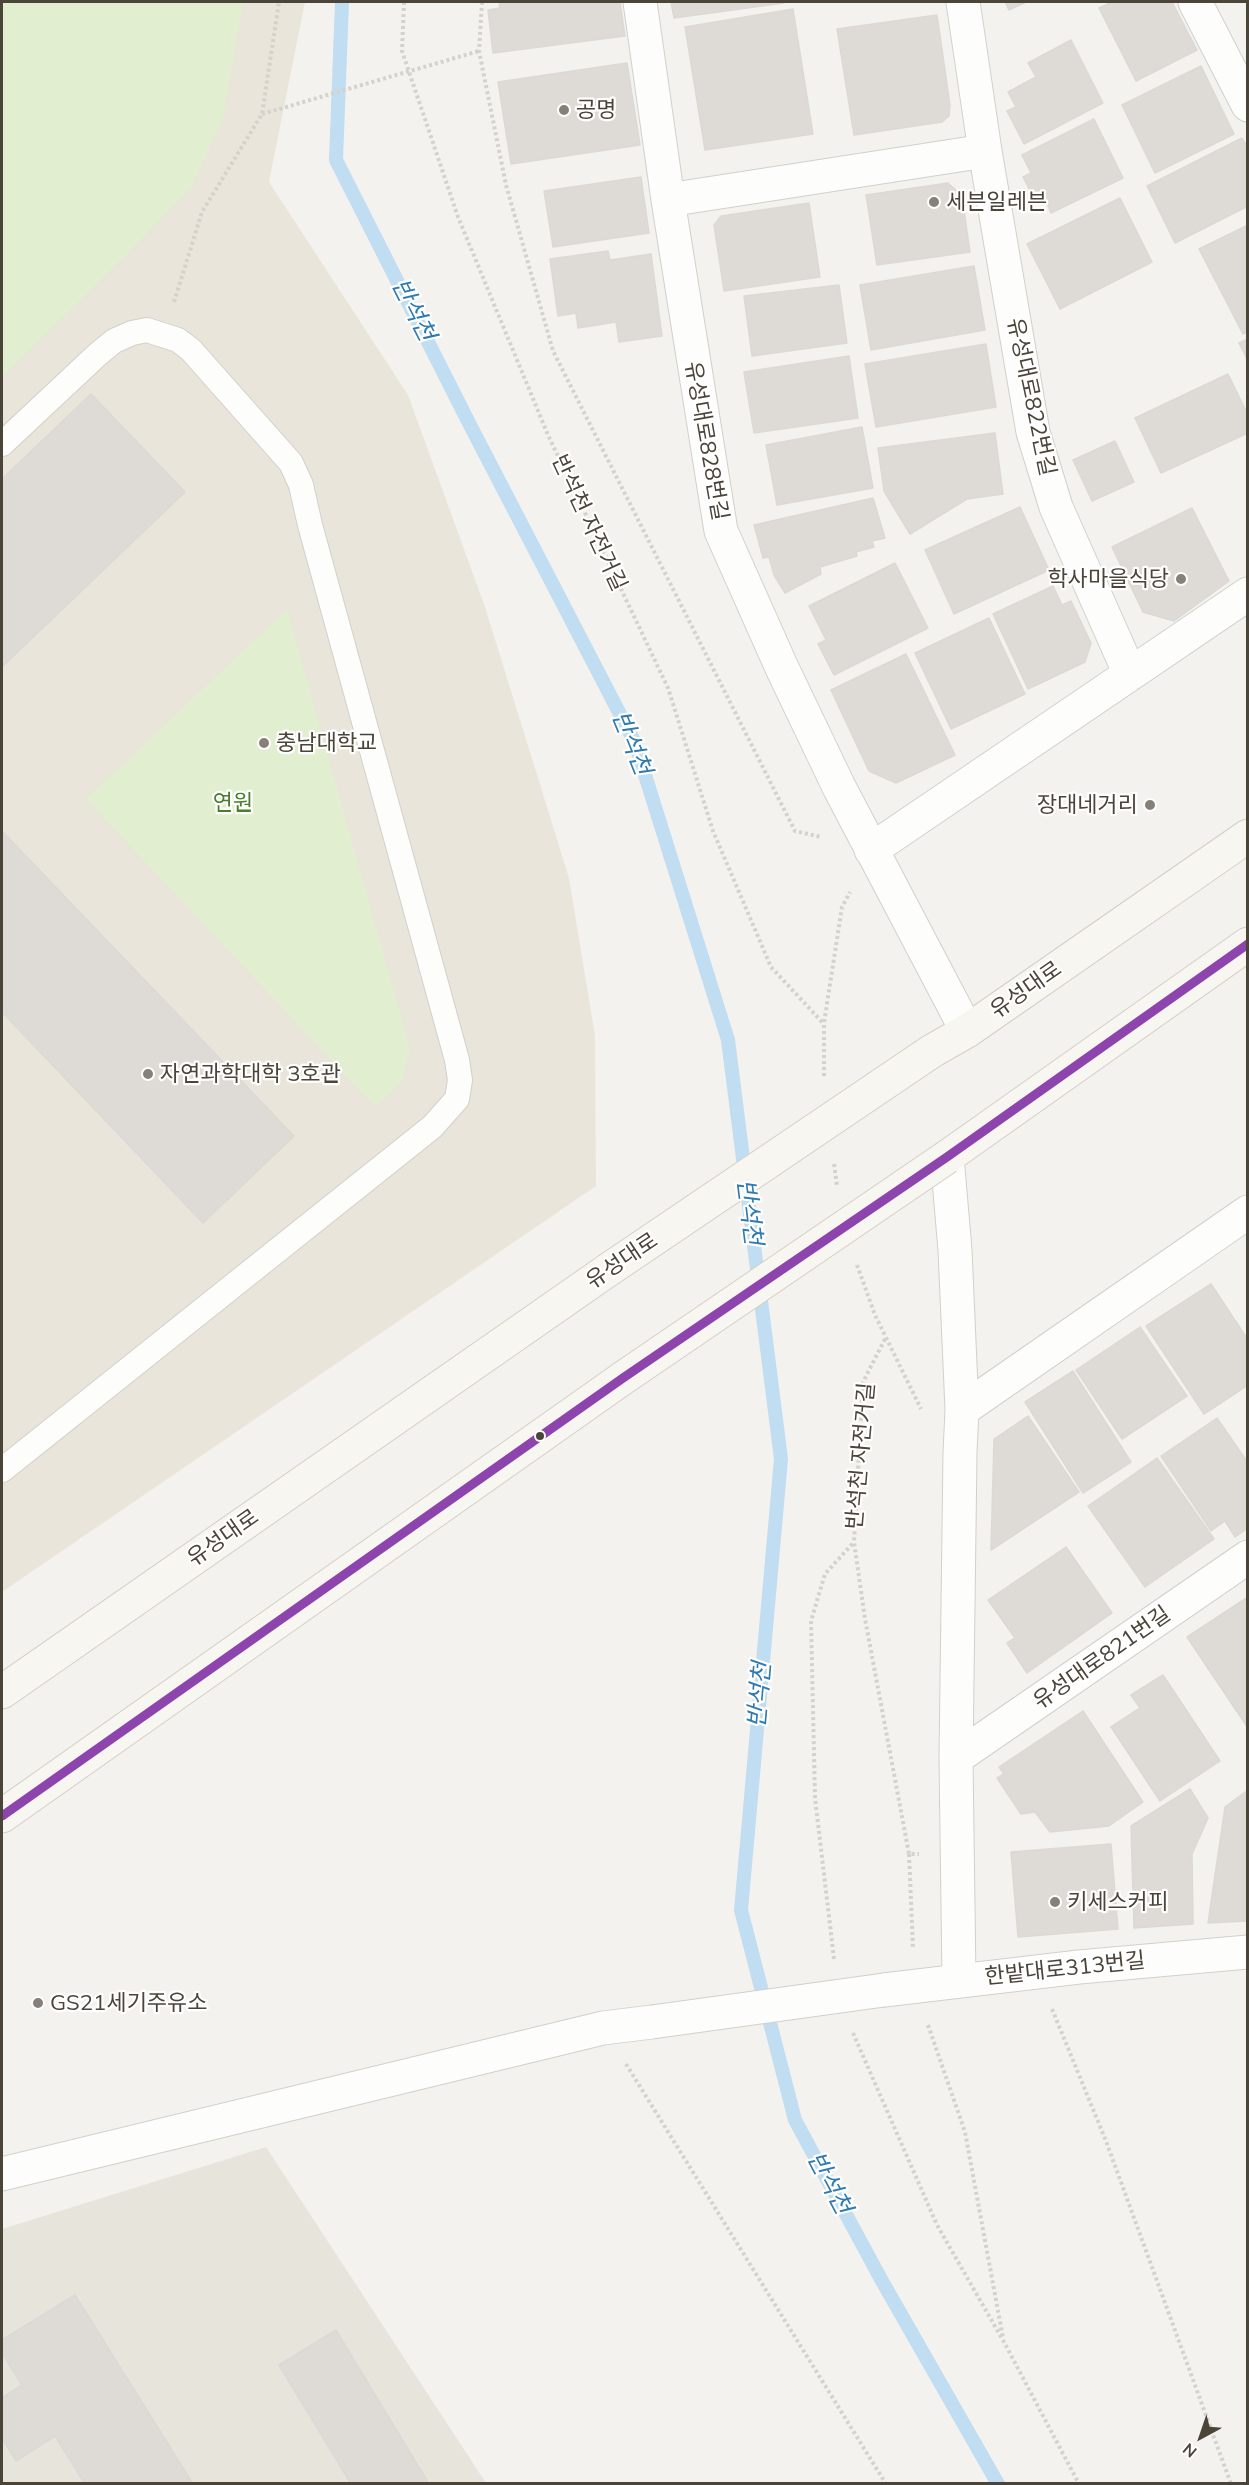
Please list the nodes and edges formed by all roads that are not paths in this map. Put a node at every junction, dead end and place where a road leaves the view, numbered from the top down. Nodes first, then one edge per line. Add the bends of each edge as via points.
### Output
1 (640, 2) edge
2 (963, 2) edge
3 (1195, 2) edge
4 (1248, 105) edge
5 (986, 152) junction
6 (668, 200) junction
7 (2, 444) edge
8 (1248, 594) edge
9 (1130, 674) junction
10 (1248, 836) edge
11 (871, 850) junction
12 (1248, 944) edge
13 (967, 1030) junction
14 (947, 1157) junction
15 (1248, 1212) edge
16 (962, 1410) junction
17 (2, 1470) edge
18 (1248, 1557) edge
19 (2, 1692) edge
20 (956, 1758) junction
21 (2, 1816) edge
22 (1248, 1952) edge
23 (959, 1980) junction
24 (2, 2174) edge

1 - 6 street, 유성대로828번길
2 - 5 street, 유성대로822번길
3 - 4 street
5 - 6 street
5 - 9 street, 유성대로822번길 via 1034,432 1056,507
6 - 11 street, 유성대로828번길 via 721,531 782,668
7 - 17 lane via 114,341 147,330 178,340 191,350 291,464 301,485 460,1080 457,1099 432,1127
8 - 9 street
9 - 11 street
10 - 13 main road, 유성대로
11 - 13 street, 유성대로828번길
12 - 14 main road
13 - 19 main road, 유성대로, bridge via 608,1270
14 - 16 street
14 - 21 main road, bridge via 623,1378
15 - 16 street
16 - 20 street
18 - 20 street, 유성대로821번길
20 - 23 street
22 - 23 street, 한밭대로313번길
23 - 24 street, 한밭대로313번길, bridge via 603,2028

